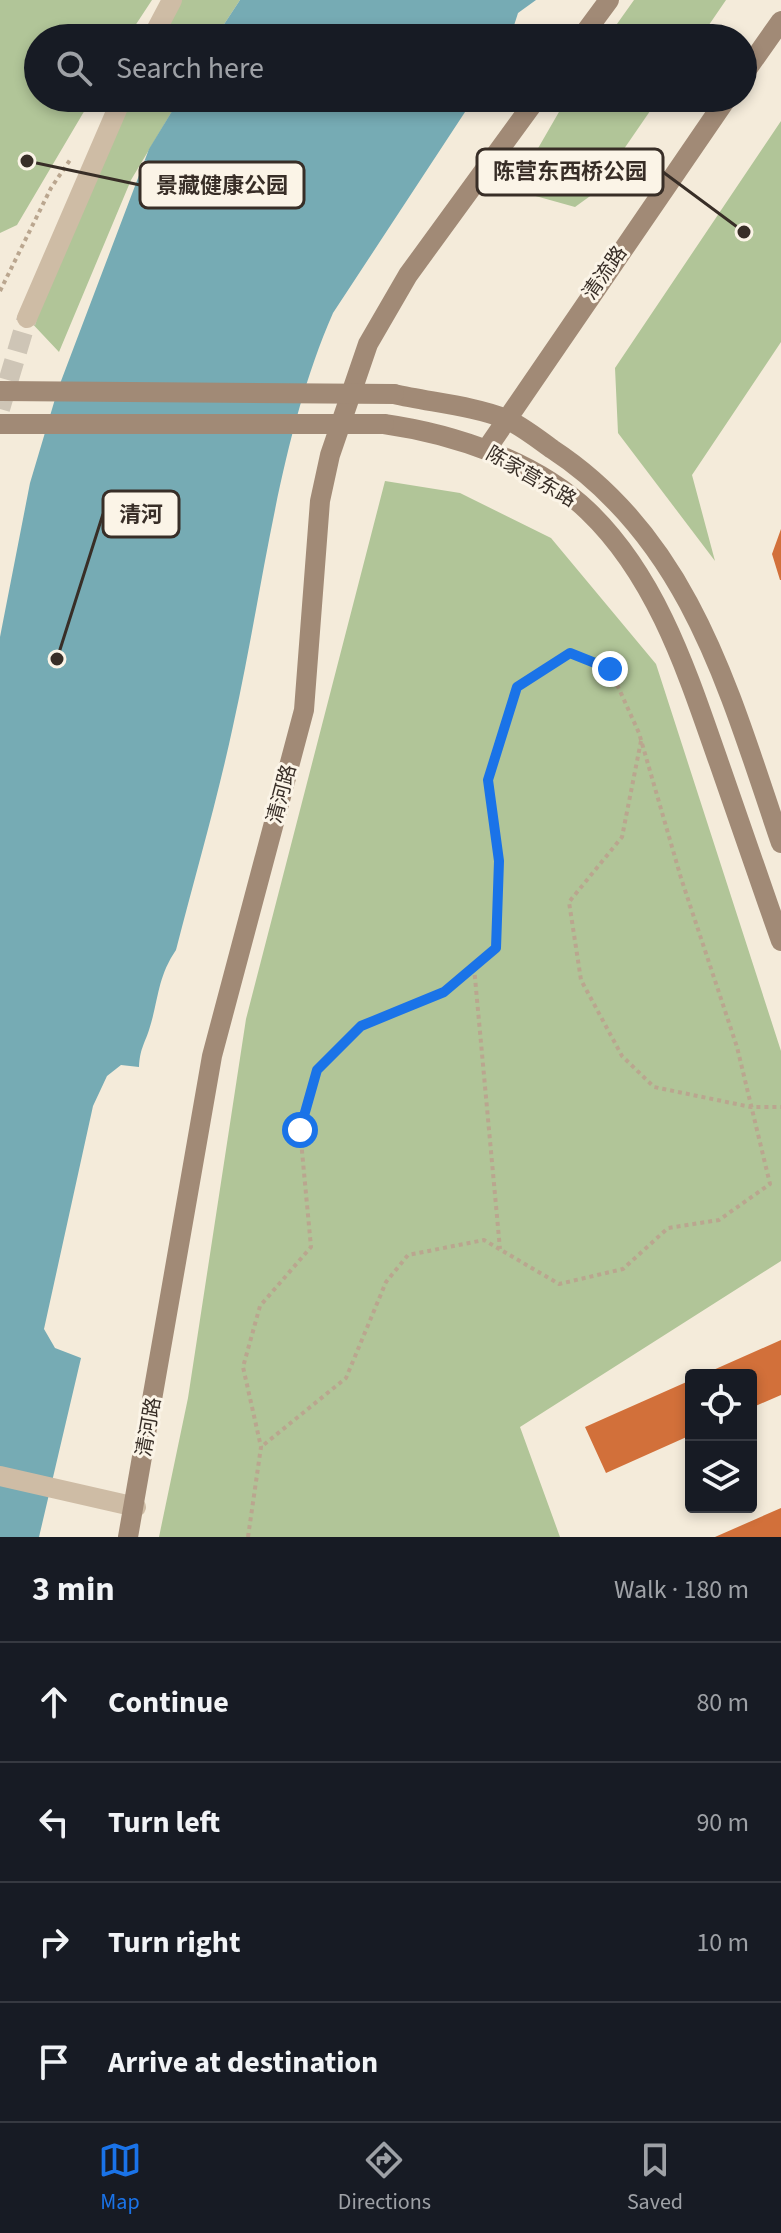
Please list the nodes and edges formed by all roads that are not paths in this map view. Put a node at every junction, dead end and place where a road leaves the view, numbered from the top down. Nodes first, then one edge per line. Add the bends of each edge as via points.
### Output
1 (172, 0) edge
2 (609, 0) edge
3 (781, 21) edge
4 (159, 24) edge
5 (591, 24) edge
6 (757, 55) edge
7 (116, 112) edge
8 (527, 112) edge
9 (717, 112) edge
10 (27, 318) tunnel mouth
11 (0, 391) edge
12 (507, 419) junction
13 (0, 424) edge
14 (486, 450) junction
15 (781, 843) edge
16 (781, 941) edge
17 (0, 1476) edge
18 (136, 1507) junction
19 (128, 1537) edge

1 - 4 street
2 - 5 street
3 - 6 street
7 - 10 street
8 - 18 street, 清河路 via 408,275 376,330 330,455 320,501 304,710 212,1056
9 - 12 street, 清流路
11 - 12 street, 陈家营东路, bridge via 394,394
12 - 14 street, 清流路
12 - 15 street, 陈家营东路 via 590,474 652,540 720,665
13 - 14 street, 陈家营东路, bridge via 384,424 436,432
14 - 16 street, 陈家营东路 via 555,486 587,510 647,590 682,659
17 - 18 street
18 - 19 street, 清河路

